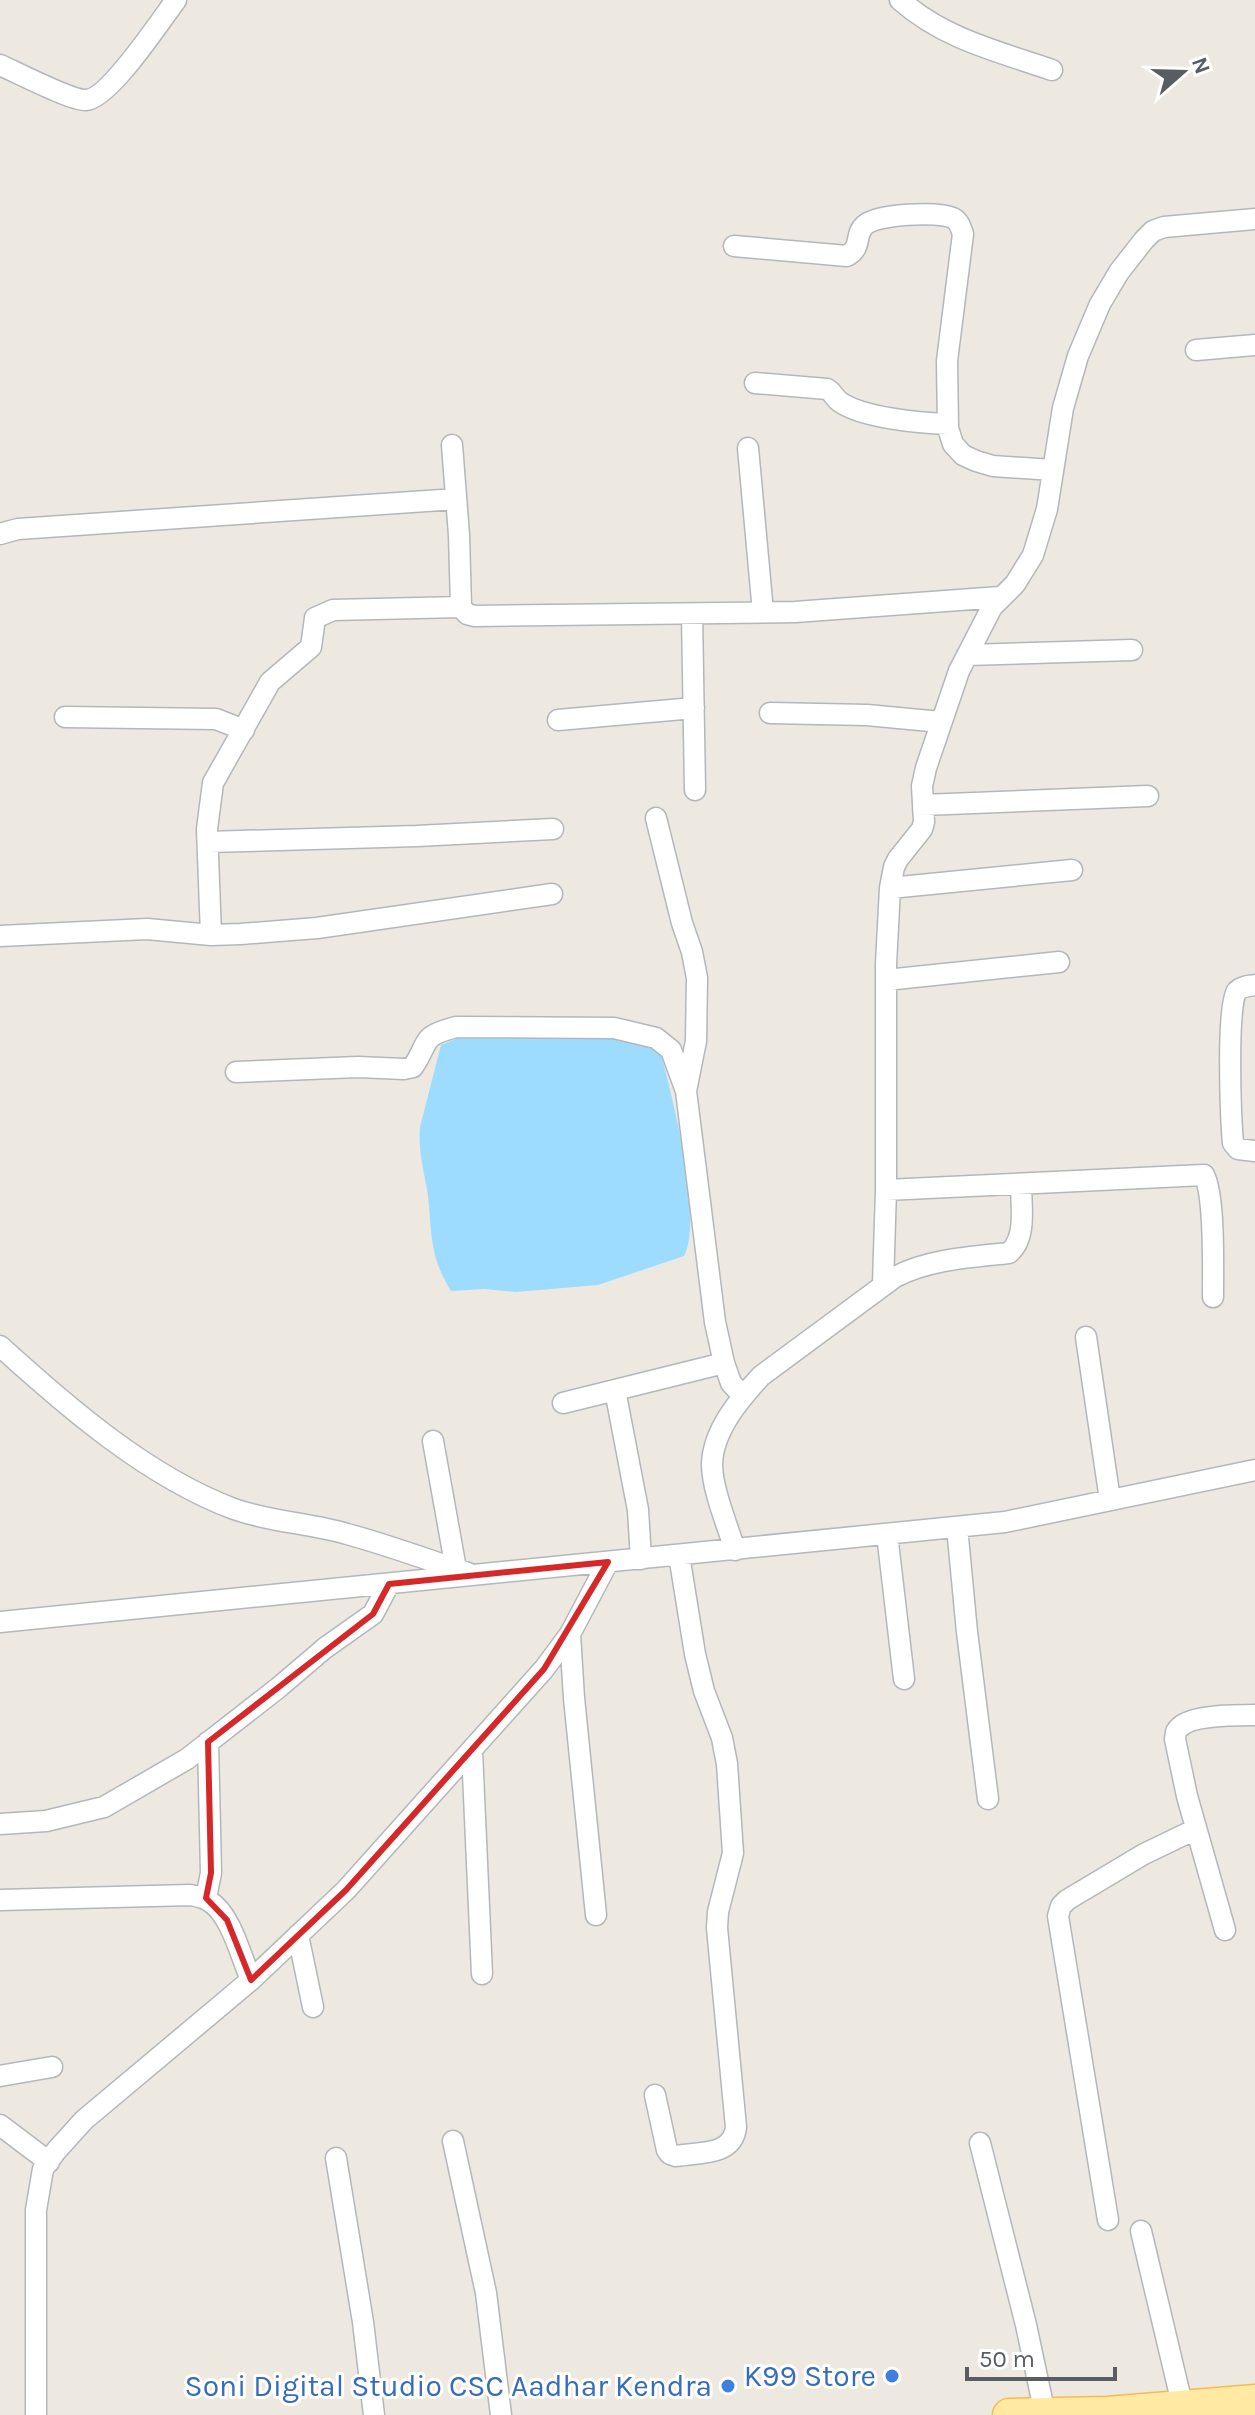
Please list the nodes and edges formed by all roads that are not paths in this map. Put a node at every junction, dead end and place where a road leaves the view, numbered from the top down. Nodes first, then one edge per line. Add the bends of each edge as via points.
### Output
1 (176, 0) edge
2 (900, 0) edge
3 (0, 65) edge
4 (1052, 70) dead end
5 (1255, 219) edge
6 (734, 246) dead end
7 (1255, 345) edge
8 (1196, 350) dead end
9 (755, 383) dead end
10 (948, 424) junction
11 (452, 445) dead end
12 (748, 448) dead end
13 (1053, 470) junction
14 (456, 499) junction
15 (0, 534) edge
16 (1000, 597) junction
17 (461, 607) junction
18 (763, 612) junction
19 (692, 614) junction
20 (1132, 650) dead end
21 (967, 655) junction
22 (694, 708) junction
23 (770, 713) dead end
24 (65, 717) dead end
25 (558, 720) dead end
26 (941, 722) junction
27 (244, 730) junction
28 (695, 790) dead end
29 (1148, 796) dead end
30 (923, 805) junction
31 (656, 818) dead end
32 (553, 829) dead end
33 (208, 842) junction
34 (1072, 870) dead end
35 (890, 888) junction
36 (552, 894) dead end
37 (211, 935) junction
38 (0, 936) edge
39 (1059, 962) dead end
40 (886, 980) junction
41 (1255, 985) edge
42 (236, 1072) dead end
43 (686, 1091) junction
44 (1255, 1151) edge
45 (1021, 1184) junction
46 (886, 1190) junction
47 (883, 1284) junction
48 (1213, 1297) dead end
49 (1086, 1337) dead end
50 (0, 1346) edge
51 (724, 1363) junction
52 (615, 1390) junction
53 (743, 1396) junction
54 (563, 1403) dead end
55 (433, 1441) dead end
56 (1255, 1470) edge
57 (1110, 1500) junction
58 (957, 1527) junction
59 (887, 1534) junction
60 (735, 1550) junction
61 (679, 1555) junction
62 (641, 1559) junction
63 (608, 1562) junction
64 (466, 1572) junction
65 (389, 1584) junction
66 (0, 1622) edge
67 (570, 1634) junction
68 (904, 1679) dead end
69 (1255, 1715) edge
70 (208, 1742) junction
71 (472, 1751) junction
72 (988, 1799) dead end
73 (0, 1824) edge
74 (1196, 1829) junction
75 (206, 1898) junction
76 (0, 1900) edge
77 (596, 1915) dead end
78 (1225, 1930) dead end
79 (298, 1935) junction
80 (482, 1974) dead end
81 (251, 1980) junction
82 (313, 2007) dead end
83 (52, 2067) dead end
84 (0, 2076) edge
85 (655, 2095) dead end
86 (0, 2125) edge
87 (453, 2141) dead end
88 (980, 2143) dead end
89 (336, 2158) dead end
90 (49, 2162) junction
91 (1108, 2220) dead end
92 (1141, 2231) dead end
93 (1255, 2401) edge
94 (1183, 2408) junction
95 (1053, 2414) edge
96 (36, 2415) edge
97 (374, 2415) edge
98 (501, 2415) edge
99 (1009, 2415) edge

1 - 3 street via 97,97 81,100
2 - 4 street via 949,35
5 - 13 street via 1164,227 1144,240 1100,304 1078,356
6 - 10 street via 847,256 859,243 864,225 873,221 914,214 952,217 963,234 947,361
7 - 8 street
9 - 10 street via 827,389 841,403 864,412
10 - 13 street via 953,444 976,461
11 - 14 street
12 - 18 street
13 - 16 street via 1033,555
14 - 15 street
14 - 17 street
16 - 18 street
16 - 21 street
17 - 19 street via 475,616
17 - 27 street via 323,613 315,618 311,647 270,682
18 - 19 street
19 - 22 street
20 - 21 street
21 - 26 street
22 - 25 street
22 - 28 street
23 - 26 street
24 - 27 street via 216,719
26 - 30 street via 922,786
27 - 33 street via 213,783
29 - 30 street
30 - 35 street via 922,829 898,859
31 - 43 street via 697,978 696,1041
32 - 33 street
33 - 37 street
34 - 35 street
35 - 40 street
36 - 37 street via 317,928
37 - 38 street via 147,929
39 - 40 street
40 - 46 street
41 - 44 street via 1237,992 1231,1037 1233,1143
42 - 43 street via 404,1069 413,1067 427,1039 456,1027 614,1028 656,1038 671,1050
43 - 51 street
45 - 46 street
45 - 47 street via 1020,1236 1009,1253 926,1266
45 - 48 street via 1204,1175 1210,1199
46 - 47 street
47 - 53 street via 761,1376
49 - 57 street
50 - 64 street via 94,1427 201,1494 234,1509 345,1533
51 - 52 street
51 - 53 street
52 - 54 street
52 - 62 street via 638,1510
53 - 60 street via 720,1433 712,1462
55 - 64 street
56 - 57 street
57 - 58 street
58 - 59 street
58 - 72 street
59 - 60 street
59 - 68 street
60 - 61 street
61 - 62 street
61 - 85 street via 695,1654 727,1764 733,1853 717,1928 735,2138 718,2150 673,2156 667,2150
62 - 63 street
63 - 64 street
63 - 67 street
64 - 65 street
65 - 66 street
65 - 70 street via 373,1614
67 - 71 street
67 - 77 street
69 - 74 street via 1205,1718 1176,1731
70 - 73 street via 104,1807 46,1821
70 - 75 street via 211,1873
71 - 79 street
71 - 80 street
74 - 78 street
74 - 91 street via 1067,1900 1058,1916
75 - 76 street
75 - 81 street via 227,1920
79 - 81 street
79 - 82 street
81 - 90 street via 84,2120
83 - 84 street
86 - 90 street
87 - 98 street via 486,2293
88 - 95 street
89 - 97 street
90 - 96 street via 36,2210
92 - 94 street
93 - 94 main road
94 - 95 main road
95 - 99 main road

